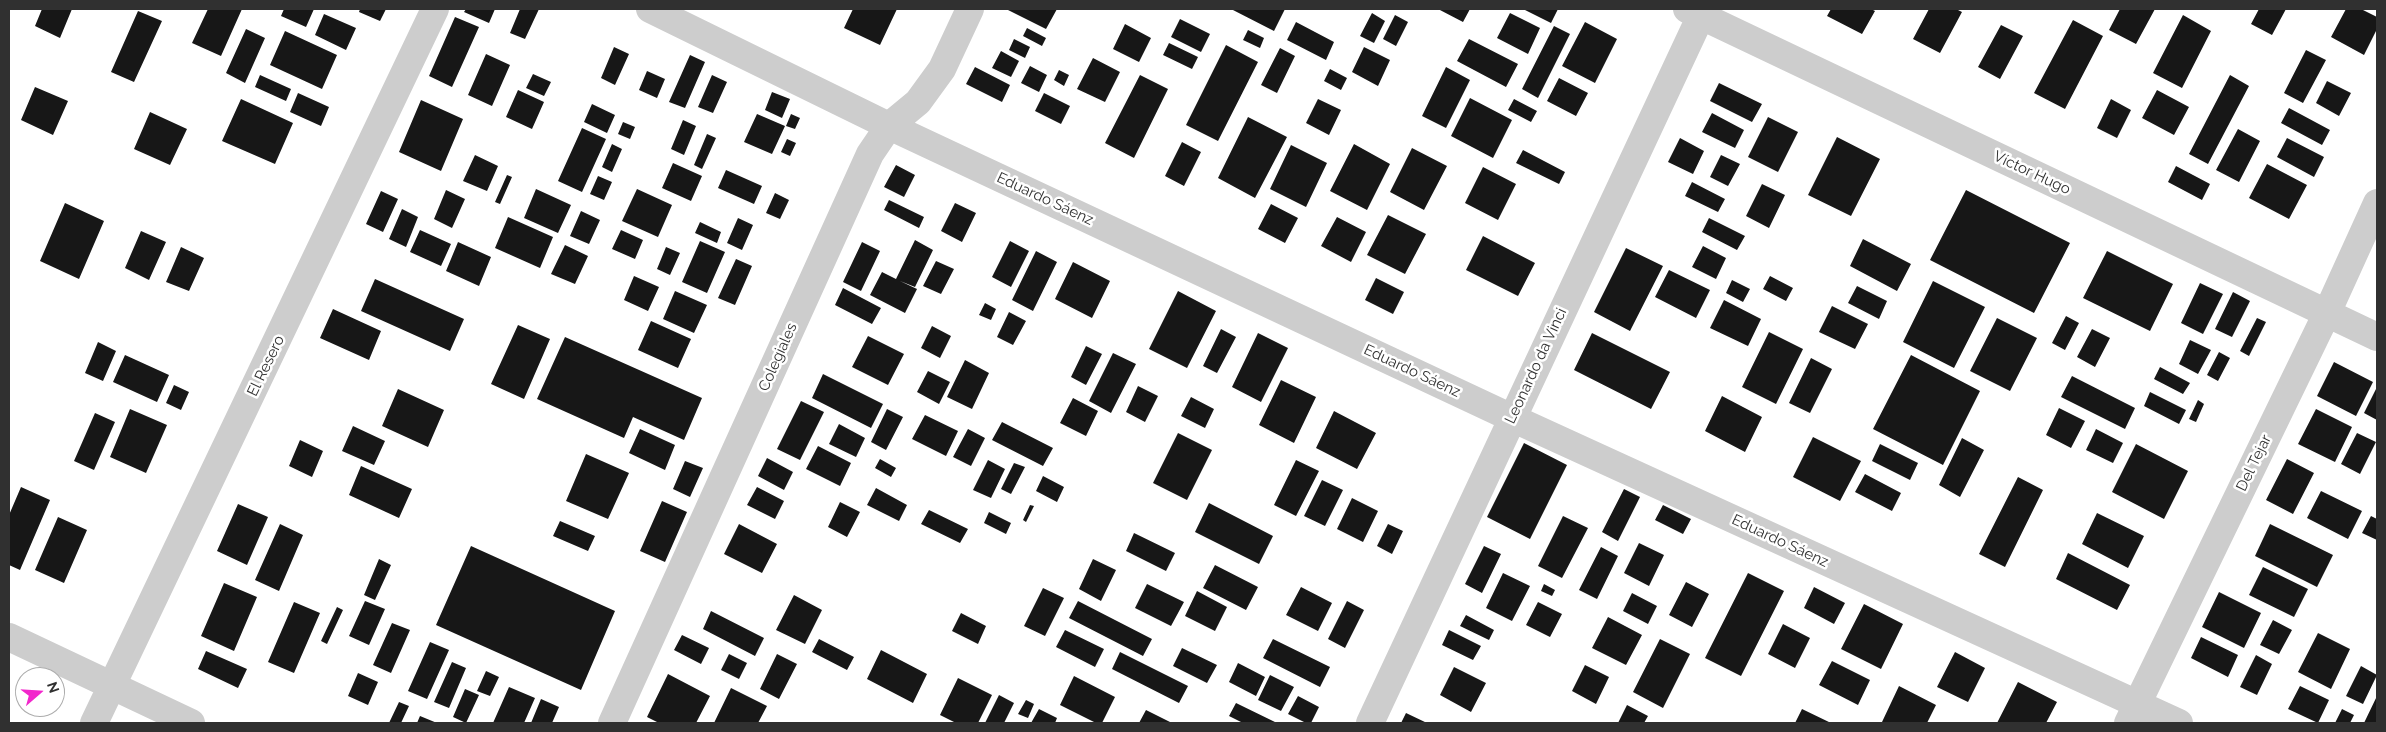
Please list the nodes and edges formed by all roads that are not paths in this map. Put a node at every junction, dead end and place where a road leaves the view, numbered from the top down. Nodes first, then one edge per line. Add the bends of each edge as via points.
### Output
1 (435, 9) edge
2 (650, 9) edge
3 (970, 9) edge
4 (1697, 11) edge
5 (889, 126) junction
6 (2377, 202) edge
7 (2327, 313) junction
8 (2377, 337) edge
9 (1512, 418) junction
10 (9, 637) edge
11 (112, 686) junction
12 (2132, 713) edge
13 (94, 723) edge
14 (191, 723) edge
15 (612, 723) edge
16 (1370, 723) edge
17 (2179, 723) edge

1 - 11 street, El Resero
2 - 5 street, Eduardo Sáenz
3 - 5 street, Colegiales via 942,69 918,102
4 - 7 street, Víctor Hugo
4 - 9 street, Leonardo da Vinci
5 - 9 street, Eduardo Sáenz
5 - 15 street, Colegiales via 870,154
6 - 7 street, Del Tejar
7 - 8 street, Víctor Hugo
7 - 12 street, Del Tejar
9 - 12 street, Eduardo Sáenz
9 - 16 street, Leonardo da Vinci
10 - 11 street
11 - 13 street, El Resero
11 - 14 street
12 - 17 street, Eduardo Sáenz

